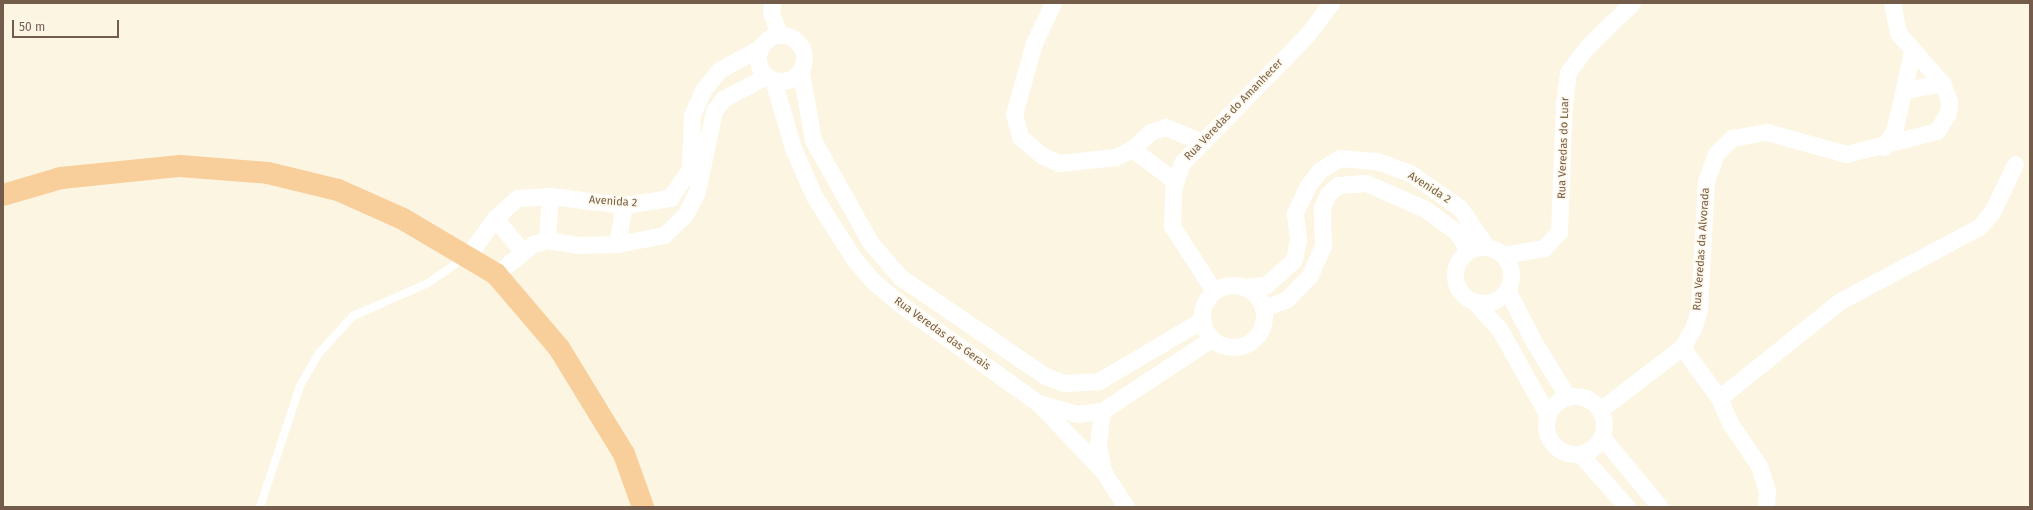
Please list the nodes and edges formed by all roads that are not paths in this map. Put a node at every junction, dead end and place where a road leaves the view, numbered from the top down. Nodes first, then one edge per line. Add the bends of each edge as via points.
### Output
1 (772, 3) edge
2 (1053, 3) edge
3 (1332, 3) edge
4 (1632, 3) edge
5 (1892, 3) edge
6 (779, 34) junction
7 (760, 48) junction
8 (1912, 52) junction
9 (801, 72) junction
10 (770, 78) junction
11 (1942, 83) junction
12 (1906, 90) junction
13 (1202, 142) junction
14 (1884, 147) junction
15 (1132, 149) junction
16 (2015, 164) dead end
17 (1175, 181) junction
18 (3, 195) edge
19 (550, 196) junction
20 (624, 205) junction
21 (496, 218) junction
22 (547, 240) junction
23 (617, 244) junction
24 (1487, 247) junction
25 (521, 250) junction
26 (1468, 250) junction
27 (1503, 255) junction
28 (466, 257) junction
29 (496, 274) junction
30 (1244, 287) junction
31 (1507, 290) junction
32 (1214, 291) junction
33 (1474, 302) junction
34 (1264, 308) junction
35 (1202, 320) junction
36 (1211, 338) junction
37 (1682, 347) junction
38 (1568, 397) junction
39 (1719, 398) junction
40 (1038, 403) junction
41 (1600, 410) junction
42 (1102, 411) junction
43 (1548, 416) junction
44 (1602, 437) junction
45 (1580, 454) junction
46 (1103, 471) junction
47 (260, 507) edge
48 (642, 507) edge
49 (1126, 507) edge
50 (1627, 507) edge
51 (1660, 507) edge
52 (1766, 507) edge

1 - 6 street via 771,14
2 - 15 street via 1034,43 1014,114 1020,137 1043,156 1059,163 1116,157
3 - 13 street, Rua Veredas do Amanhecer via 1307,35
4 - 27 street, Rua Veredas do Luar via 1586,47 1568,72 1559,232 1544,248
5 - 8 street, Rua Veredas da Alvorada via 1898,33
6 - 7 street via 771,36
6 - 9 street via 800,43 805,58
7 - 10 street via 758,63
7 - 20 street, Avenida 2 via 719,70 703,90 692,116 690,168 682,185 670,198
8 - 11 street, Rua Veredas da Alvorada
8 - 12 street
9 - 10 street via 788,80
9 - 35 street, Rua Veredas das Gerais via 813,140 870,242 900,277 1045,376 1064,383 1099,381
10 - 23 street via 723,99 714,111 697,191 685,215 664,235
10 - 40 street, Rua Veredas das Gerais via 793,148 814,196 854,259 874,282 904,307
11 - 12 street
11 - 14 street, Rua Veredas da Alvorada via 1949,101 1948,113 1936,131
12 - 14 street via 1895,128
13 - 15 street via 1165,127 1150,132
13 - 17 street, Rua Veredas do Amanhecer via 1182,163
14 - 37 street, Rua Veredas da Alvorada via 1846,154 1767,132 1732,138 1716,154 1706,180 1699,309
15 - 17 street
16 - 39 street via 1992,212 1979,227 1840,301
17 - 32 street, Rua Veredas do Amanhecer via 1172,226
18 - 28 highway via 61,178 117,170 180,166 268,173 338,190 403,219
19 - 20 street, Avenida 2
19 - 21 street, Avenida 2 via 517,198
19 - 22 street
20 - 23 street
21 - 25 street
21 - 28 street, Avenida 2
22 - 23 street via 577,245
22 - 25 street
24 - 26 street
24 - 27 street
24 - 30 street, Avenida 2 via 1460,208 1410,173 1377,161 1340,158 1320,170 1307,187 1295,213 1298,238 1294,260 1266,285
25 - 29 street
26 - 33 street via 1457,264 1456,282 1466,297
26 - 34 street, Avenida 2 via 1457,232 1425,209 1366,183 1338,185 1328,194 1322,208 1323,246 1310,275 1287,299
27 - 31 street via 1512,272
28 - 29 highway
28 - 47 lane via 428,283 353,316 319,353 300,386
29 - 48 highway via 559,348 597,404 624,454
30 - 32 street via 1223,286
30 - 34 street via 1253,292
31 - 33 street via 1492,302
31 - 38 street via 1534,344
32 - 35 street via 1206,299
33 - 43 street via 1500,330
34 - 36 street via 1262,328 1250,343 1230,347
35 - 36 street
36 - 42 street, Rua Veredas das Gerais
37 - 39 street
37 - 41 street, Rua Veredas da Alvorada
38 - 41 street via 1586,398
38 - 43 street via 1556,404
39 - 52 street via 1730,423 1759,466 1767,491
40 - 42 street, Rua Veredas das Gerais via 1077,414
40 - 46 street
41 - 44 street via 1604,423
42 - 46 street via 1098,444
43 - 45 street via 1547,431 1553,444 1570,454
44 - 45 street via 1597,444
44 - 51 street
45 - 50 street
46 - 49 street

